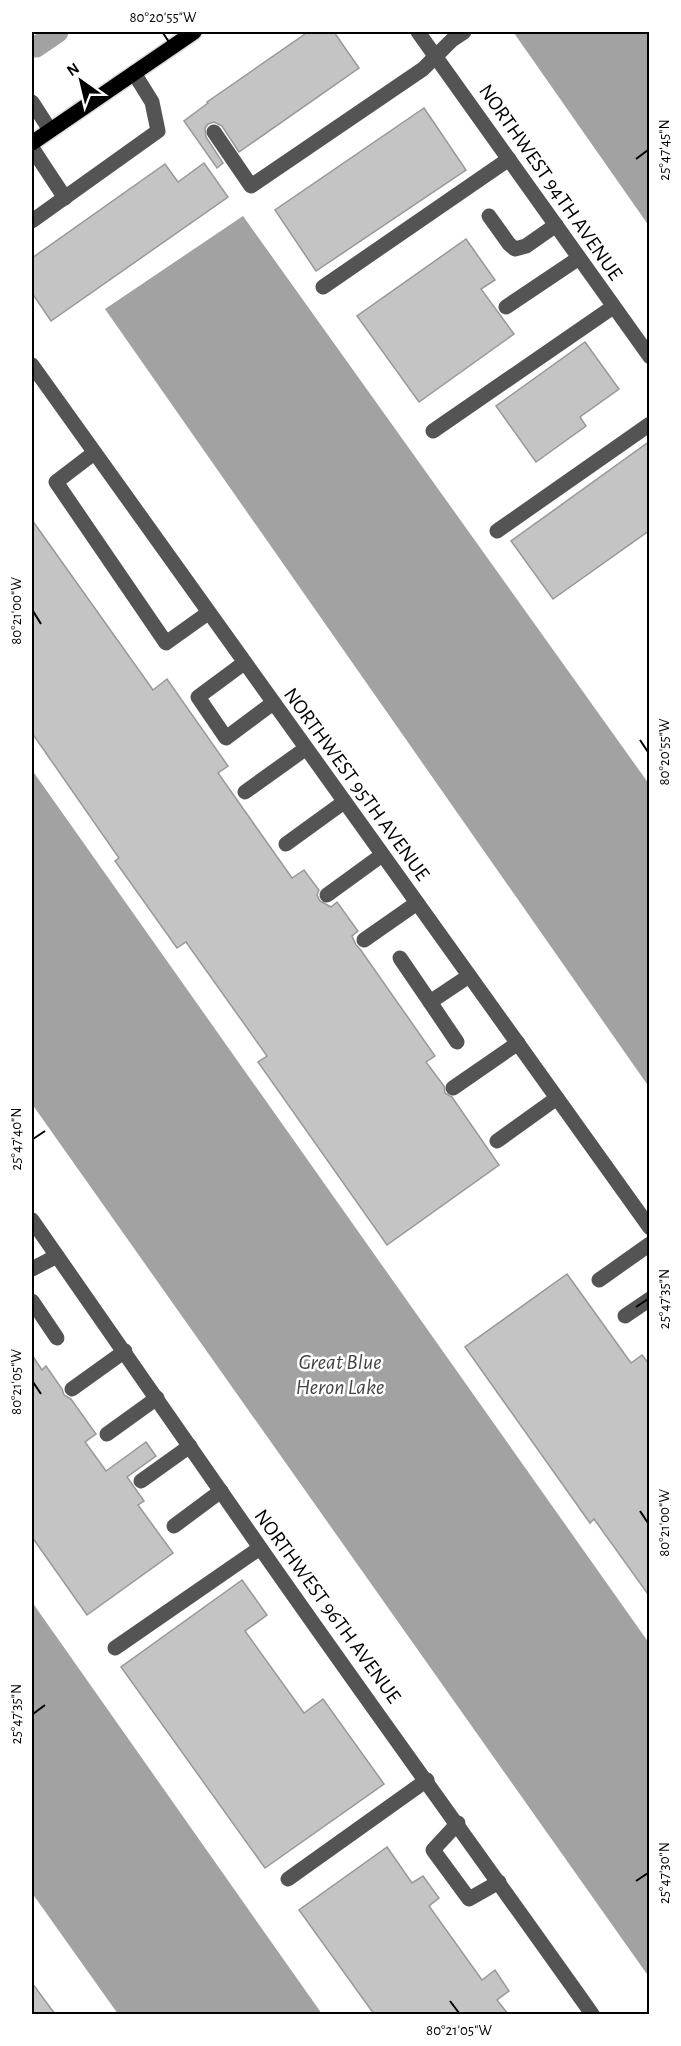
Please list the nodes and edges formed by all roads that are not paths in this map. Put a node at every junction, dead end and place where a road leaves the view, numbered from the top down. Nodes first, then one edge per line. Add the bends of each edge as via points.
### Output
1 (194, 32) edge
2 (418, 32) edge
3 (464, 32) edge
4 (436, 56) junction
5 (134, 73) junction
6 (32, 102) edge
7 (51, 129) junction
8 (214, 132) dead end
9 (32, 143) edge
10 (32, 148) edge
11 (509, 159) junction
12 (65, 198) junction
13 (489, 216) dead end
14 (32, 221) edge
15 (556, 225) junction
16 (579, 258) junction
17 (322, 287) dead end
18 (614, 307) junction
19 (506, 308) dead end
20 (650, 357) edge
21 (32, 365) edge
22 (650, 424) edge
23 (433, 431) dead end
24 (94, 453) junction
25 (497, 531) dead end
26 (208, 613) junction
27 (244, 663) junction
28 (273, 704) junction
29 (305, 748) junction
30 (245, 792) dead end
31 (344, 802) junction
32 (286, 844) dead end
33 (382, 855) junction
34 (327, 895) dead end
35 (417, 903) junction
36 (364, 940) dead end
37 (400, 958) dead end
38 (469, 976) junction
39 (430, 1002) junction
40 (457, 1042) dead end
41 (518, 1043) junction
42 (453, 1088) dead end
43 (557, 1098) junction
44 (497, 1141) dead end
45 (32, 1220) edge
46 (650, 1228) edge
47 (650, 1244) edge
48 (57, 1256) junction
49 (32, 1269) edge
50 (599, 1281) dead end
51 (650, 1299) edge
52 (32, 1301) edge
53 (625, 1316) dead end
54 (57, 1338) dead end
55 (125, 1351) junction
56 (72, 1389) dead end
57 (157, 1398) junction
58 (106, 1434) dead end
59 (190, 1446) junction
60 (141, 1481) dead end
61 (221, 1491) junction
62 (174, 1527) dead end
63 (260, 1548) junction
64 (115, 1648) dead end
65 (427, 1780) junction
66 (458, 1823) junction
67 (288, 1879) dead end
68 (499, 1882) junction
69 (592, 2014) edge

1 - 5 main road
2 - 4 street, NORTHWEST 94TH AVENUE
3 - 4 street
4 - 8 street via 423,69 251,186
4 - 11 street, NORTHWEST 94TH AVENUE
5 - 7 main road
5 - 12 street via 152,102 158,131
6 - 7 street
7 - 9 main road
10 - 12 street
11 - 15 street, NORTHWEST 94TH AVENUE
11 - 17 street
12 - 14 street
13 - 15 street via 515,249
15 - 16 street, NORTHWEST 94TH AVENUE
16 - 18 street, NORTHWEST 94TH AVENUE
16 - 19 street
18 - 20 street, NORTHWEST 94TH AVENUE
18 - 23 street
21 - 24 street, NORTHWEST 95TH AVENUE
22 - 25 street
24 - 26 street, NORTHWEST 95TH AVENUE
24 - 26 street via 56,482 166,643
26 - 27 street, NORTHWEST 95TH AVENUE
27 - 28 street, NORTHWEST 95TH AVENUE
27 - 28 street via 198,697 226,738
28 - 29 street, NORTHWEST 95TH AVENUE
29 - 30 street
29 - 31 street, NORTHWEST 95TH AVENUE
31 - 32 street
31 - 33 street, NORTHWEST 95TH AVENUE
33 - 34 street
33 - 35 street, NORTHWEST 95TH AVENUE
35 - 36 street
35 - 38 street, NORTHWEST 95TH AVENUE
37 - 39 street
38 - 39 street
38 - 41 street, NORTHWEST 95TH AVENUE
39 - 40 street
41 - 42 street
41 - 43 street, NORTHWEST 95TH AVENUE
43 - 44 street
43 - 46 street, NORTHWEST 95TH AVENUE
45 - 48 street, NORTHWEST 96TH AVENUE
47 - 50 street
48 - 49 street
48 - 55 street, NORTHWEST 96TH AVENUE
51 - 53 street
52 - 54 street
55 - 56 street
55 - 57 street, NORTHWEST 96TH AVENUE
57 - 58 street
57 - 59 street, NORTHWEST 96TH AVENUE
59 - 60 street
59 - 61 street, NORTHWEST 96TH AVENUE
61 - 62 street
61 - 63 street, NORTHWEST 96TH AVENUE
63 - 64 street
63 - 65 street, NORTHWEST 96TH AVENUE
65 - 66 street, NORTHWEST 96TH AVENUE
65 - 67 street
66 - 68 street, NORTHWEST 96TH AVENUE
66 - 68 street via 432,1850 469,1899
68 - 69 street, NORTHWEST 96TH AVENUE

